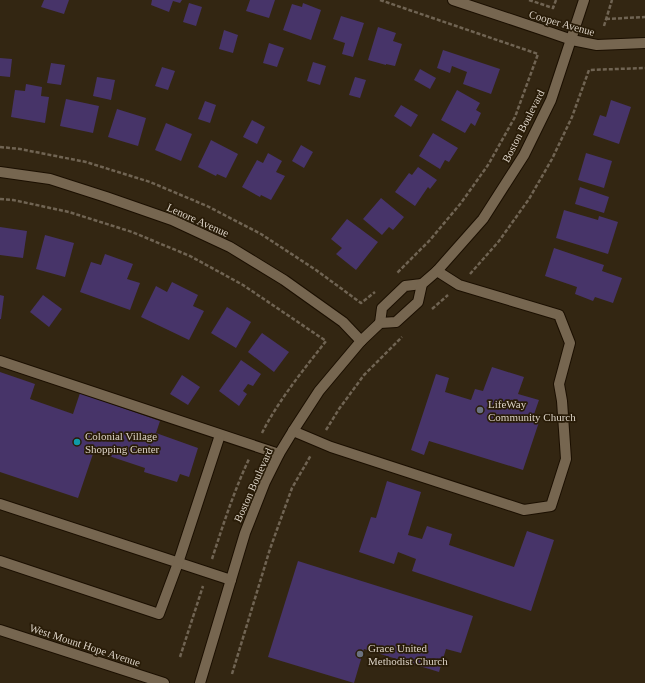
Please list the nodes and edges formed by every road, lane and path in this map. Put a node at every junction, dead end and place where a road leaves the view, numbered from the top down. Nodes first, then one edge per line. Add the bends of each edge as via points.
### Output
1 (380, 0) edge
2 (452, 0) edge
3 (529, 0) edge
4 (556, 0) edge
5 (584, 0) edge
6 (612, 0) edge
7 (645, 17) edge
8 (606, 19) junction
9 (604, 26) dead end
10 (572, 40) junction
11 (645, 43) edge
12 (645, 68) edge
13 (0, 147) edge
14 (0, 172) edge
15 (0, 199) edge
16 (437, 271) junction
17 (391, 277) dead end
18 (422, 284) junction
19 (459, 285) junction
20 (379, 288) dead end
21 (431, 310) dead end
22 (380, 323) junction
23 (402, 336) dead end
24 (361, 341) junction
25 (0, 361) edge
26 (292, 431) junction
27 (220, 435) junction
28 (319, 442) junction
29 (255, 447) junction
30 (279, 454) junction
31 (0, 504) edge
32 (0, 561) edge
33 (178, 563) junction
34 (208, 573) junction
35 (232, 580) junction
36 (0, 630) edge
37 (180, 657) dead end
38 (232, 674) dead end
39 (164, 683) edge
40 (200, 683) edge

1 - 17 path via 538,54 515,117 488,165 462,203 430,240
2 - 10 street, Cooper Avenue
3 - 4 path via 553,8
5 - 10 street, Boston Boulevard
6 - 8 path
7 - 8 path
8 - 9 path
10 - 11 street, Cooper Avenue via 597,45
10 - 16 street, Boston Boulevard via 551,100 524,155 483,219
12 - 19 path via 589,70 572,117 552,159 528,199 499,241
13 - 20 path via 86,162 150,182 207,206 261,234 361,303
14 - 24 street, Lenore Avenue via 50,179 172,220 230,248 284,280 343,322
15 - 29 path via 69,212 132,232 190,256 243,284 326,341 268,421
16 - 18 street, Boston Boulevard
16 - 19 street
18 - 22 street, Boston Boulevard via 405,286 382,308
18 - 22 street via 418,302 396,322
19 - 21 path
19 - 28 street via 559,315 570,343 559,384 566,459 551,506 524,510
22 - 24 street, Boston Boulevard
23 - 28 path via 364,375
24 - 26 street, Boston Boulevard via 319,391
25 - 27 street
26 - 28 street
26 - 30 street, Boston Boulevard
27 - 29 street
27 - 33 street
28 - 38 path via 292,488 270,549
29 - 30 street
29 - 34 path via 222,526
30 - 35 street, Boston Boulevard via 245,533
31 - 33 street
32 - 33 street via 159,614
33 - 34 street
34 - 35 street
34 - 37 path
35 - 40 street, Boston Boulevard
36 - 39 street, West Mount Hope Avenue

